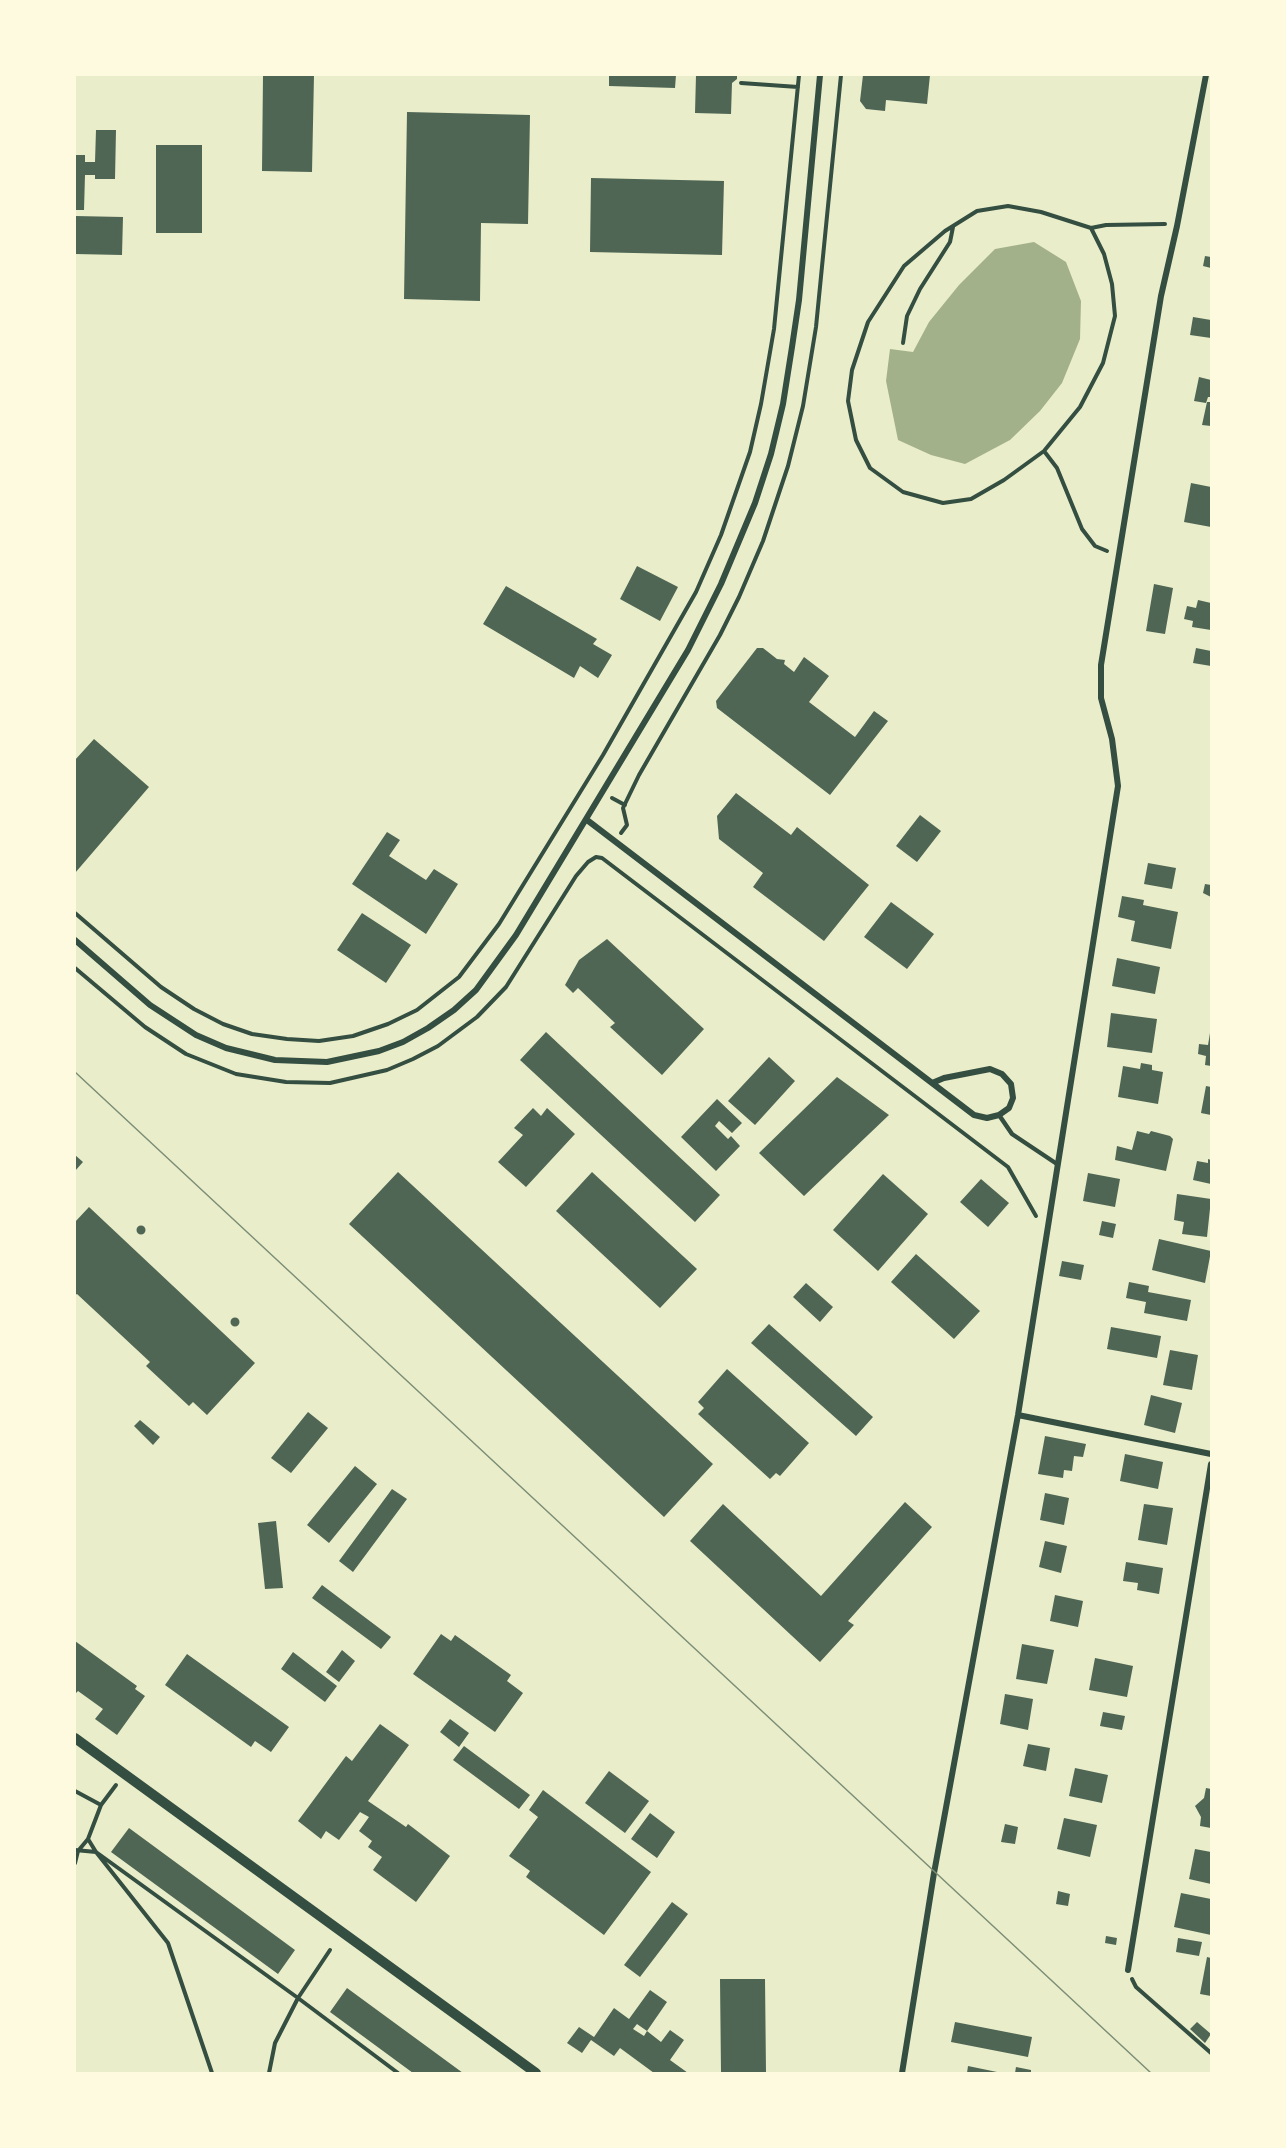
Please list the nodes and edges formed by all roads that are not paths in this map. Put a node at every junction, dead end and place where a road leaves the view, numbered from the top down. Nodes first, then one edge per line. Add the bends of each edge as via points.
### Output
1 (820, 75) edge
2 (1206, 75) edge
3 (586, 820) junction
4 (75, 940) edge
5 (932, 1083) junction
6 (999, 1115) junction
7 (1057, 1164) junction
8 (1017, 1414) junction
9 (1211, 1454) edge
10 (1211, 1464) edge
11 (75, 1738) edge
12 (1128, 1970) road end
13 (536, 2073) edge
14 (902, 2073) edge

1 - 3 street via 799,300 771,454 735,553 705,620
2 - 7 street via 1161,296 1101,665 1101,698 1112,739 1118,786
3 - 4 street via 516,935 476,990 428,1028 403,1042 358,1057 297,1062 226,1048 196,1035 150,1005
3 - 5 street
5 - 6 street via 974,1115
5 - 6 street via 990,1069 1002,1074 1011,1084 1013,1098 1009,1108
6 - 7 lane via 1012,1134
7 - 8 street
8 - 9 street
8 - 14 street
10 - 12 street
11 - 13 street

